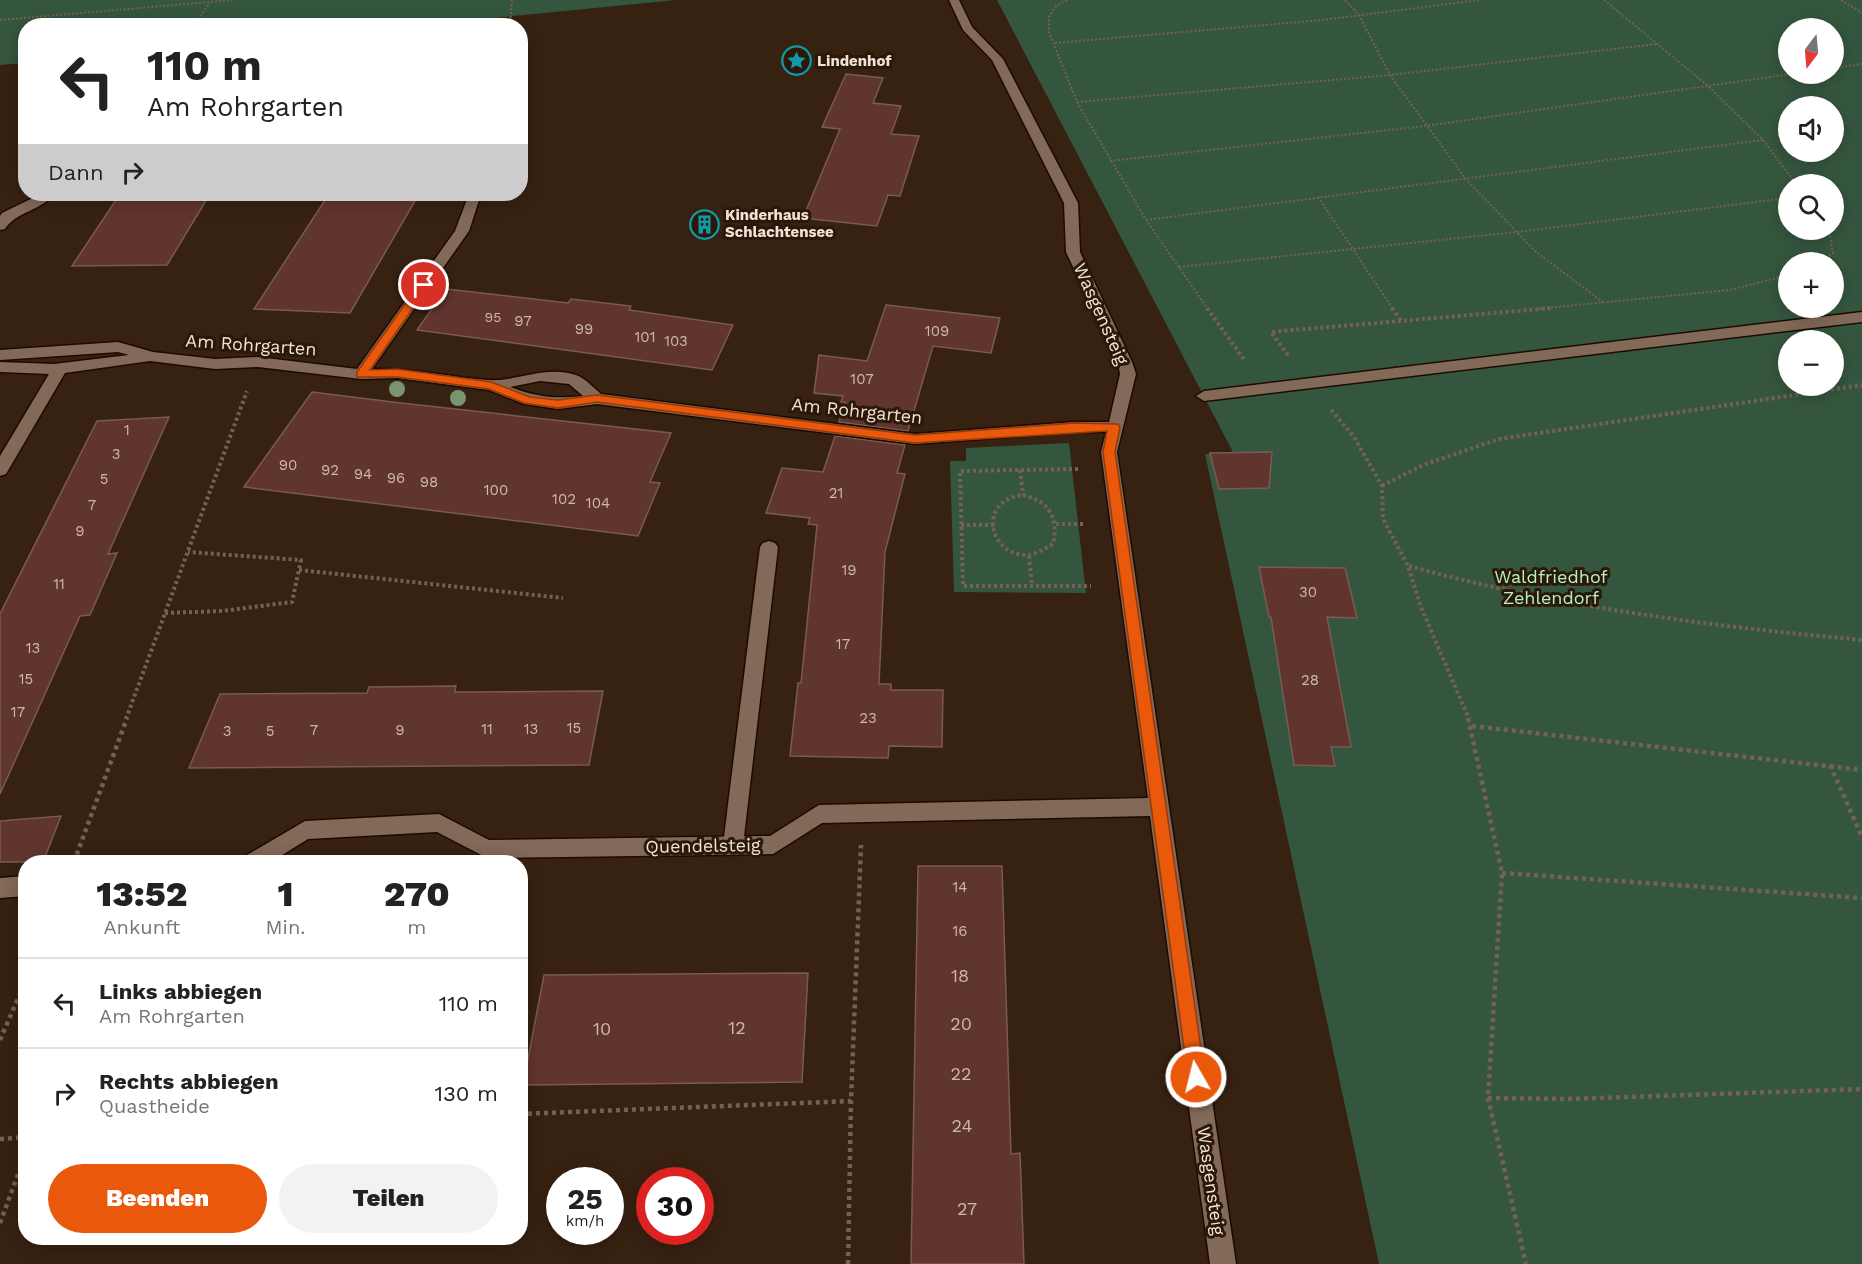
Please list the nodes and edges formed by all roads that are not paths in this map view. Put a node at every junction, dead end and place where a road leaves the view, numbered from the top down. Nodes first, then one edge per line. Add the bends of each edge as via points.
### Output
1 (954, 0) edge
2 (38, 201) edge
3 (473, 201) edge
4 (0, 226) edge
5 (1862, 317) edge
6 (0, 355) edge
7 (152, 357) junction
8 (0, 367) edge
9 (60, 368) junction
10 (361, 374) junction
11 (491, 385) junction
12 (1204, 396) dead end
13 (597, 399) junction
14 (1114, 427) junction
15 (0, 470) edge
16 (769, 547) dead end
17 (1159, 807) junction
18 (733, 845) junction
19 (265, 855) edge
20 (18, 887) edge
21 (0, 888) edge
22 (1222, 1264) edge

1 - 14 street, Wasgensteig via 967,28 996,59 1071,203 1073,252 1128,374
2 - 4 street via 7,216
3 - 10 street via 462,231
5 - 12 street
6 - 7 street, Am Rohrgarten via 118,347
7 - 9 street, Am Rohrgarten
7 - 10 street, Am Rohrgarten via 214,364 258,362
8 - 9 street, Am Rohrgarten
9 - 15 street
10 - 11 street, Am Rohrgarten via 397,373
11 - 13 street, Am Rohrgarten via 529,400 558,404
11 - 13 street, Am Rohrgarten via 540,376 573,379
13 - 14 street, Am Rohrgarten via 915,439
14 - 17 street, Wasgensteig via 1109,452
16 - 18 street
17 - 18 street, Quendelsteig via 819,814 773,845
17 - 22 street, Wasgensteig
18 - 19 street, Quendelsteig via 488,849 439,823 305,830
20 - 21 street

